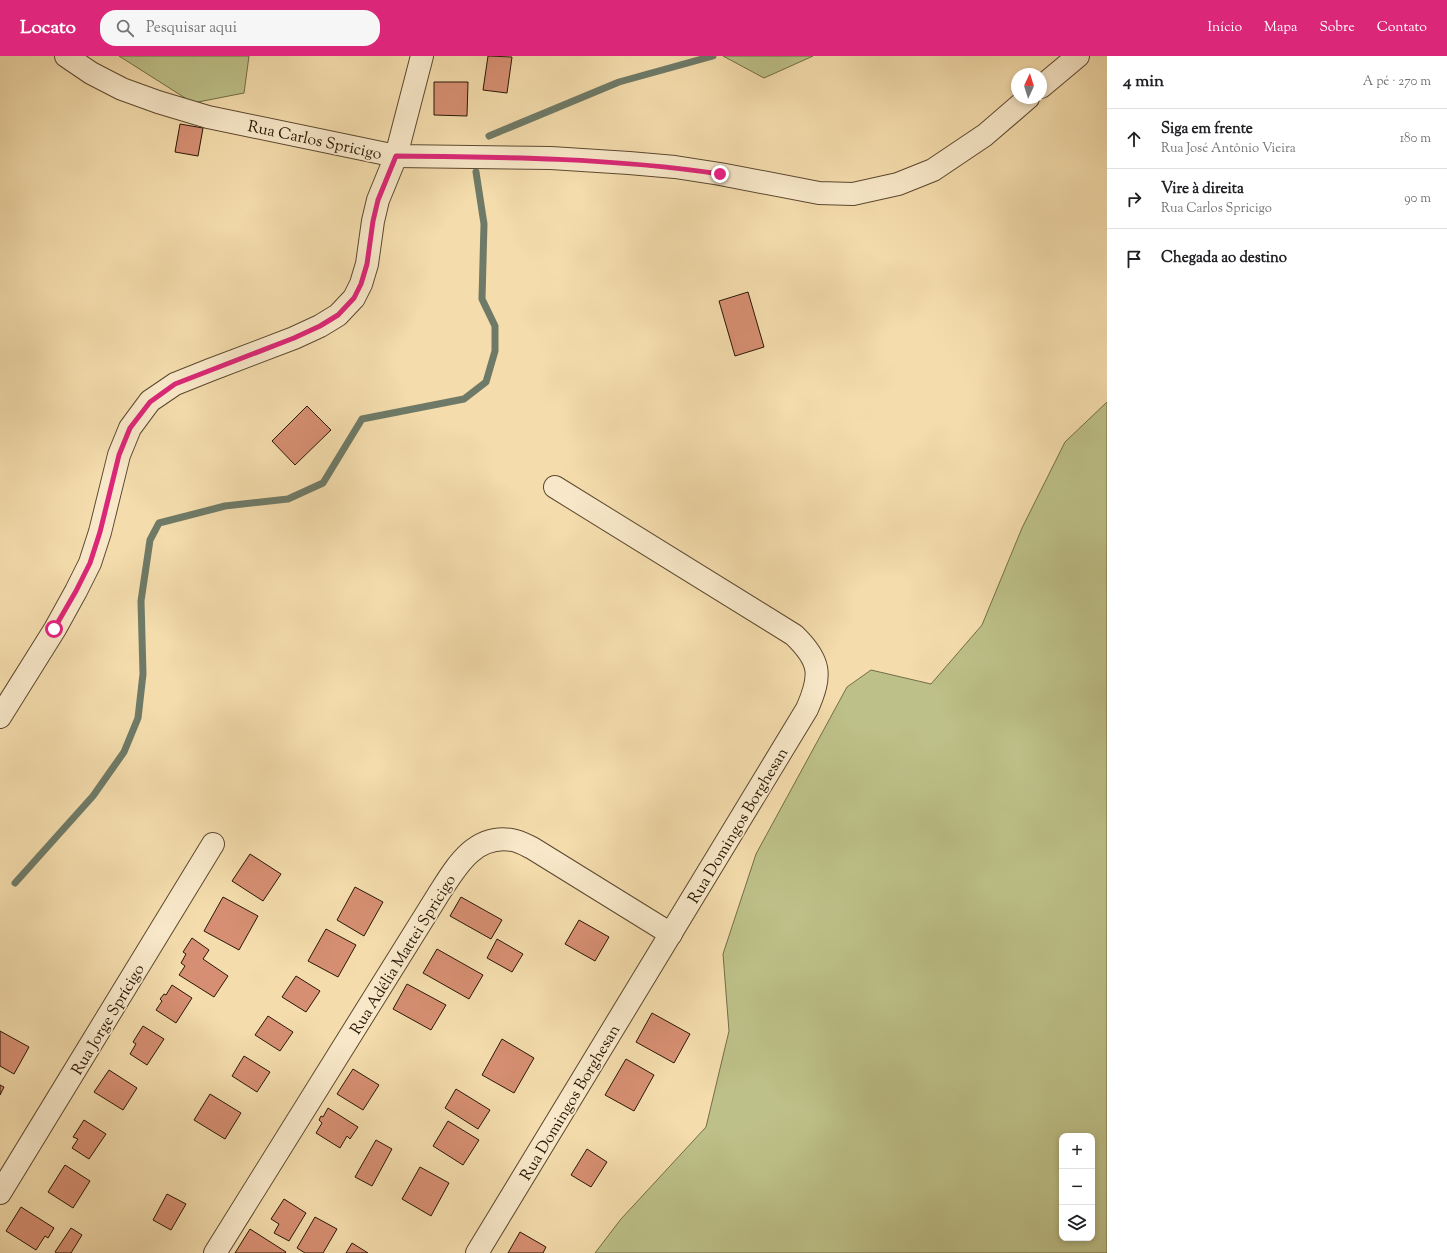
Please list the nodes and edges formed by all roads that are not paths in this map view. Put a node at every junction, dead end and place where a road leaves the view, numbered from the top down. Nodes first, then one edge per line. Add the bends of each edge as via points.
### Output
1 (66, 56) edge
2 (422, 56) edge
3 (1078, 56) edge
4 (1047, 82) edge
5 (1021, 104) edge
6 (396, 156) junction
7 (555, 487) dead end
8 (0, 717) edge
9 (213, 844) dead end
10 (671, 934) junction
11 (0, 1193) edge
12 (215, 1253) edge
13 (477, 1253) edge

1 - 6 street, Rua Carlos Spricigo via 122,89 158,102 208,117
2 - 6 street
3 - 4 street
5 - 6 street, Rua Carlos Spricigo via 985,135 933,170 898,184 853,194 819,193 720,174 628,163 551,158
6 - 8 street via 378,200 361,284 354,298 338,315 294,338 175,384 150,402 130,428 119,455 90,563 54,629
7 - 10 street, Rua Domingos Borghesan via 794,635 815,661 818,674 815,692 808,709
9 - 11 street, Rua Jorge Sprícigo
10 - 12 street, Rua Adélia Mattei Spricigo via 532,848 513,840 494,839 474,849 459,863 438,895
10 - 13 street, Rua Domingos Borghesan

